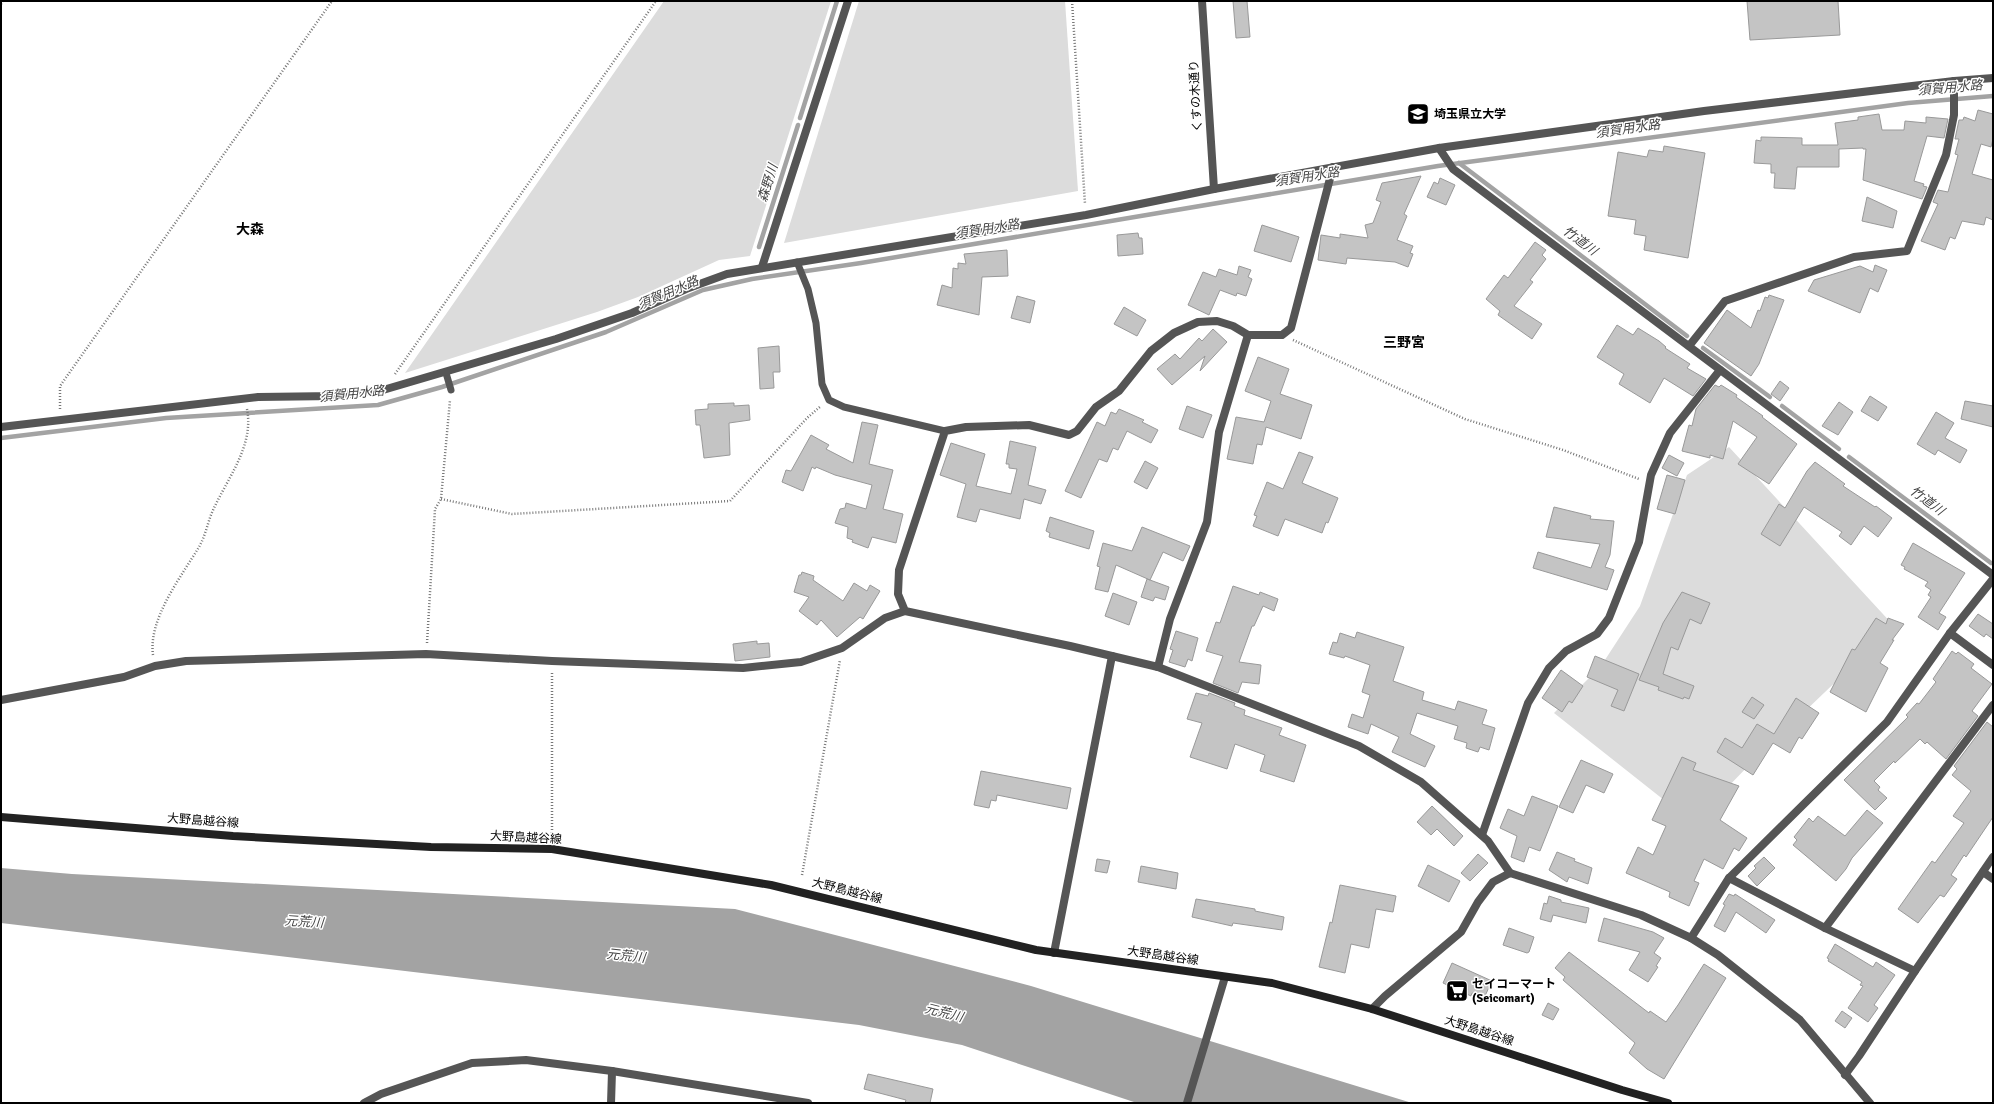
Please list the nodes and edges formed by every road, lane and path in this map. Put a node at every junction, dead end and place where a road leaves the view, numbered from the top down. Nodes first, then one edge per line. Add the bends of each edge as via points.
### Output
1 (3, 1) edge
2 (332, 1) edge
3 (656, 1) edge
4 (848, 1) edge
5 (1072, 1) edge
6 (1202, 1) edge
7 (1, 4) edge
8 (1993, 78) edge
9 (1954, 81) junction
10 (1438, 148) junction
11 (1333, 167) junction
12 (1214, 189) junction
13 (1086, 215) junction
14 (797, 262) junction
15 (762, 267) junction
16 (1282, 334) junction
17 (1248, 335) junction
18 (1689, 346) junction
19 (1720, 370) junction
20 (446, 373) junction
21 (383, 390) junction
22 (451, 390) joint
23 (829, 400) junction
24 (247, 406) dead end
25 (60, 420) junction
26 (1, 427) edge
27 (945, 431) junction
28 (1649, 484) junction
29 (441, 499) junction
30 (1993, 575) edge
31 (1993, 579) edge
32 (905, 611) junction
33 (1950, 633) junction
34 (842, 648) junction
35 (426, 654) junction
36 (1112, 656) junction
37 (552, 661) junction
38 (1993, 665) edge
39 (155, 666) junction
40 (1158, 668) junction
41 (1, 700) edge
42 (1993, 705) edge
43 (1, 817) edge
44 (1482, 835) junction
45 (552, 849) junction
46 (1993, 857) edge
47 (1983, 872) junction
48 (1510, 873) junction
49 (802, 876) dead end
50 (1729, 878) junction
51 (1993, 879) edge
52 (1825, 928) junction
53 (1691, 938) junction
54 (1054, 953) junction
55 (1915, 971) junction
56 (1225, 977) junction
57 (1372, 1009) junction
58 (612, 1071) junction
59 (1845, 1075) junction
60 (364, 1103) edge
61 (611, 1103) edge
62 (808, 1103) edge
63 (1187, 1103) edge
64 (1668, 1103) edge
65 (1870, 1103) edge

1 - 7 path
2 - 25 path via 60,386
3 - 21 path
4 - 15 street
5 - 13 path
6 - 12 street, くすの木通り
8 - 9 street
9 - 10 street via 1704,111
9 - 18 street via 1954,115 1946,155 1907,251 1854,258 1725,301
10 - 11 street
10 - 18 street via 1453,169
11 - 12 street
11 - 16 street via 1291,328
12 - 13 street
13 - 14 street
14 - 15 street
14 - 23 lane via 808,289 816,323 822,384
15 - 20 street via 727,274 632,313
16 - 17 street
16 - 28 path via 1320,354 1464,419 1563,450
17 - 27 street via 1233,326 1217,321 1198,322 1174,333 1151,351 1119,391 1096,407 1077,431 1069,435 1029,425 966,426
17 - 40 street via 1219,432 1207,522 1170,619
18 - 19 street
19 - 28 street via 1670,433
19 - 30 street
20 - 21 street
20 - 22 lane
21 - 25 street via 335,396 258,397
22 - 29 path
23 - 27 lane via 844,407
23 - 29 path via 807,418 730,501 512,514
24 - 39 path via 249,417 244,449 214,508 200,545 167,600 159,620 152,646
25 - 26 street
27 - 32 street via 899,570 898,594
28 - 44 street via 1640,542 1609,618 1597,634 1566,651 1549,668 1528,702
29 - 35 path via 435,509
31 - 33 street
32 - 34 street via 884,618
32 - 36 street
33 - 38 street
33 - 50 street via 1887,722
34 - 37 street via 801,662 743,668
34 - 49 path
35 - 37 street
35 - 39 street via 186,661
36 - 40 street
36 - 54 street
37 - 45 path
39 - 41 street via 124,677
40 - 44 street via 1359,746 1421,782
42 - 52 street
43 - 45 main road, 大野島越谷線 via 233,836 431,847
44 - 48 street
45 - 54 main road, 大野島越谷線 via 771,885
46 - 47 street
47 - 51 street
47 - 55 street
48 - 53 street via 1641,915
48 - 57 street via 1493,882 1461,932
50 - 52 street
50 - 53 street
52 - 55 street
53 - 59 street via 1718,955 1800,1020
54 - 56 main road, 大野島越谷線
55 - 59 street
56 - 57 main road, 大野島越谷線 via 1272,982
56 - 63 street
57 - 64 main road, 大野島越谷線 via 1614,1088
58 - 60 street via 526,1060 472,1063 381,1094
58 - 61 street
58 - 62 street
59 - 65 street

